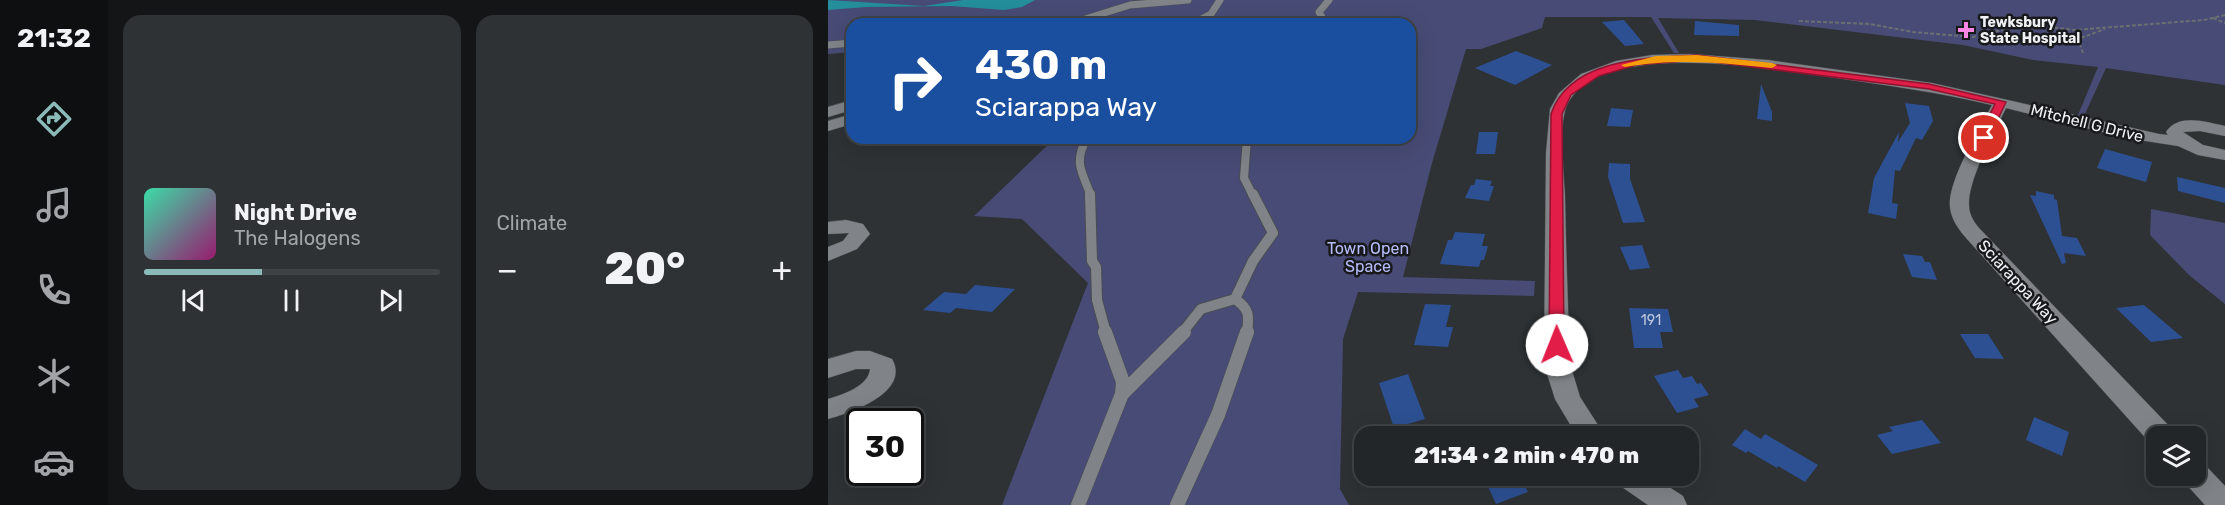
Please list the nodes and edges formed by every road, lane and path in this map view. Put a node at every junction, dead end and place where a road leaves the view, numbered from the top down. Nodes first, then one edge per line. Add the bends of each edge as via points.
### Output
1 (1188, 0) edge
2 (1220, 0) edge
3 (1329, 0) edge
4 (2225, 15) edge
5 (1088, 18) edge
6 (1202, 18) edge
7 (1322, 18) edge
8 (2212, 18) junction
9 (1799, 21) dead end
10 (2225, 23) edge
11 (2110, 28) junction
12 (846, 44) edge
13 (828, 45) edge
14 (2083, 53) dead end
15 (2001, 102) junction
16 (846, 107) edge
17 (828, 112) edge
18 (846, 121) edge
19 (828, 126) edge
20 (2225, 131) edge
21 (2181, 141) junction
22 (1083, 144) edge
23 (1247, 144) edge
24 (2225, 155) edge
25 (828, 228) edge
26 (828, 255) edge
27 (1235, 299) junction
28 (828, 369) edge
29 (1122, 394) junction
30 (828, 409) edge
31 (1585, 426) edge
32 (2152, 426) edge
33 (1644, 486) edge
34 (2206, 486) edge
35 (1078, 505) edge
36 (1177, 505) edge
37 (1672, 505) edge
38 (2224, 505) edge

1 - 5 lane via 1130,5
2 - 6 lane
3 - 7 lane via 1319,12
4 - 8 path
8 - 10 path
8 - 11 path
9 - 11 path via 1870,24 1963,37 2026,24 2074,30
11 - 14 path via 2078,39
12 - 13 lane
15 - 21 street, Mitchell G Drive via 2142,137
15 - 31 street, Mitchell G Drive via 1912,84 1697,58 1629,64 1596,74 1572,88 1561,101 1556,123 1557,364 1568,399
15 - 32 street, Sciarappa Way via 1964,184 1959,201 1964,221
16 - 17 street
18 - 19 street
20 - 21 street via 2179,126 2174,132
21 - 24 street, Mitchell G Drive
22 - 29 lane via 1078,159 1092,199 1092,261 1096,267 1097,300 1123,382
23 - 27 lane via 1244,178 1272,233 1252,261
25 - 26 street via 852,227 860,234 850,245
27 - 29 lane via 1201,309 1177,340
27 - 36 lane via 1249,313 1247,334 1218,415
28 - 30 street via 868,359 883,365 884,372 872,389 860,397
29 - 35 lane
33 - 37 street
34 - 38 street

